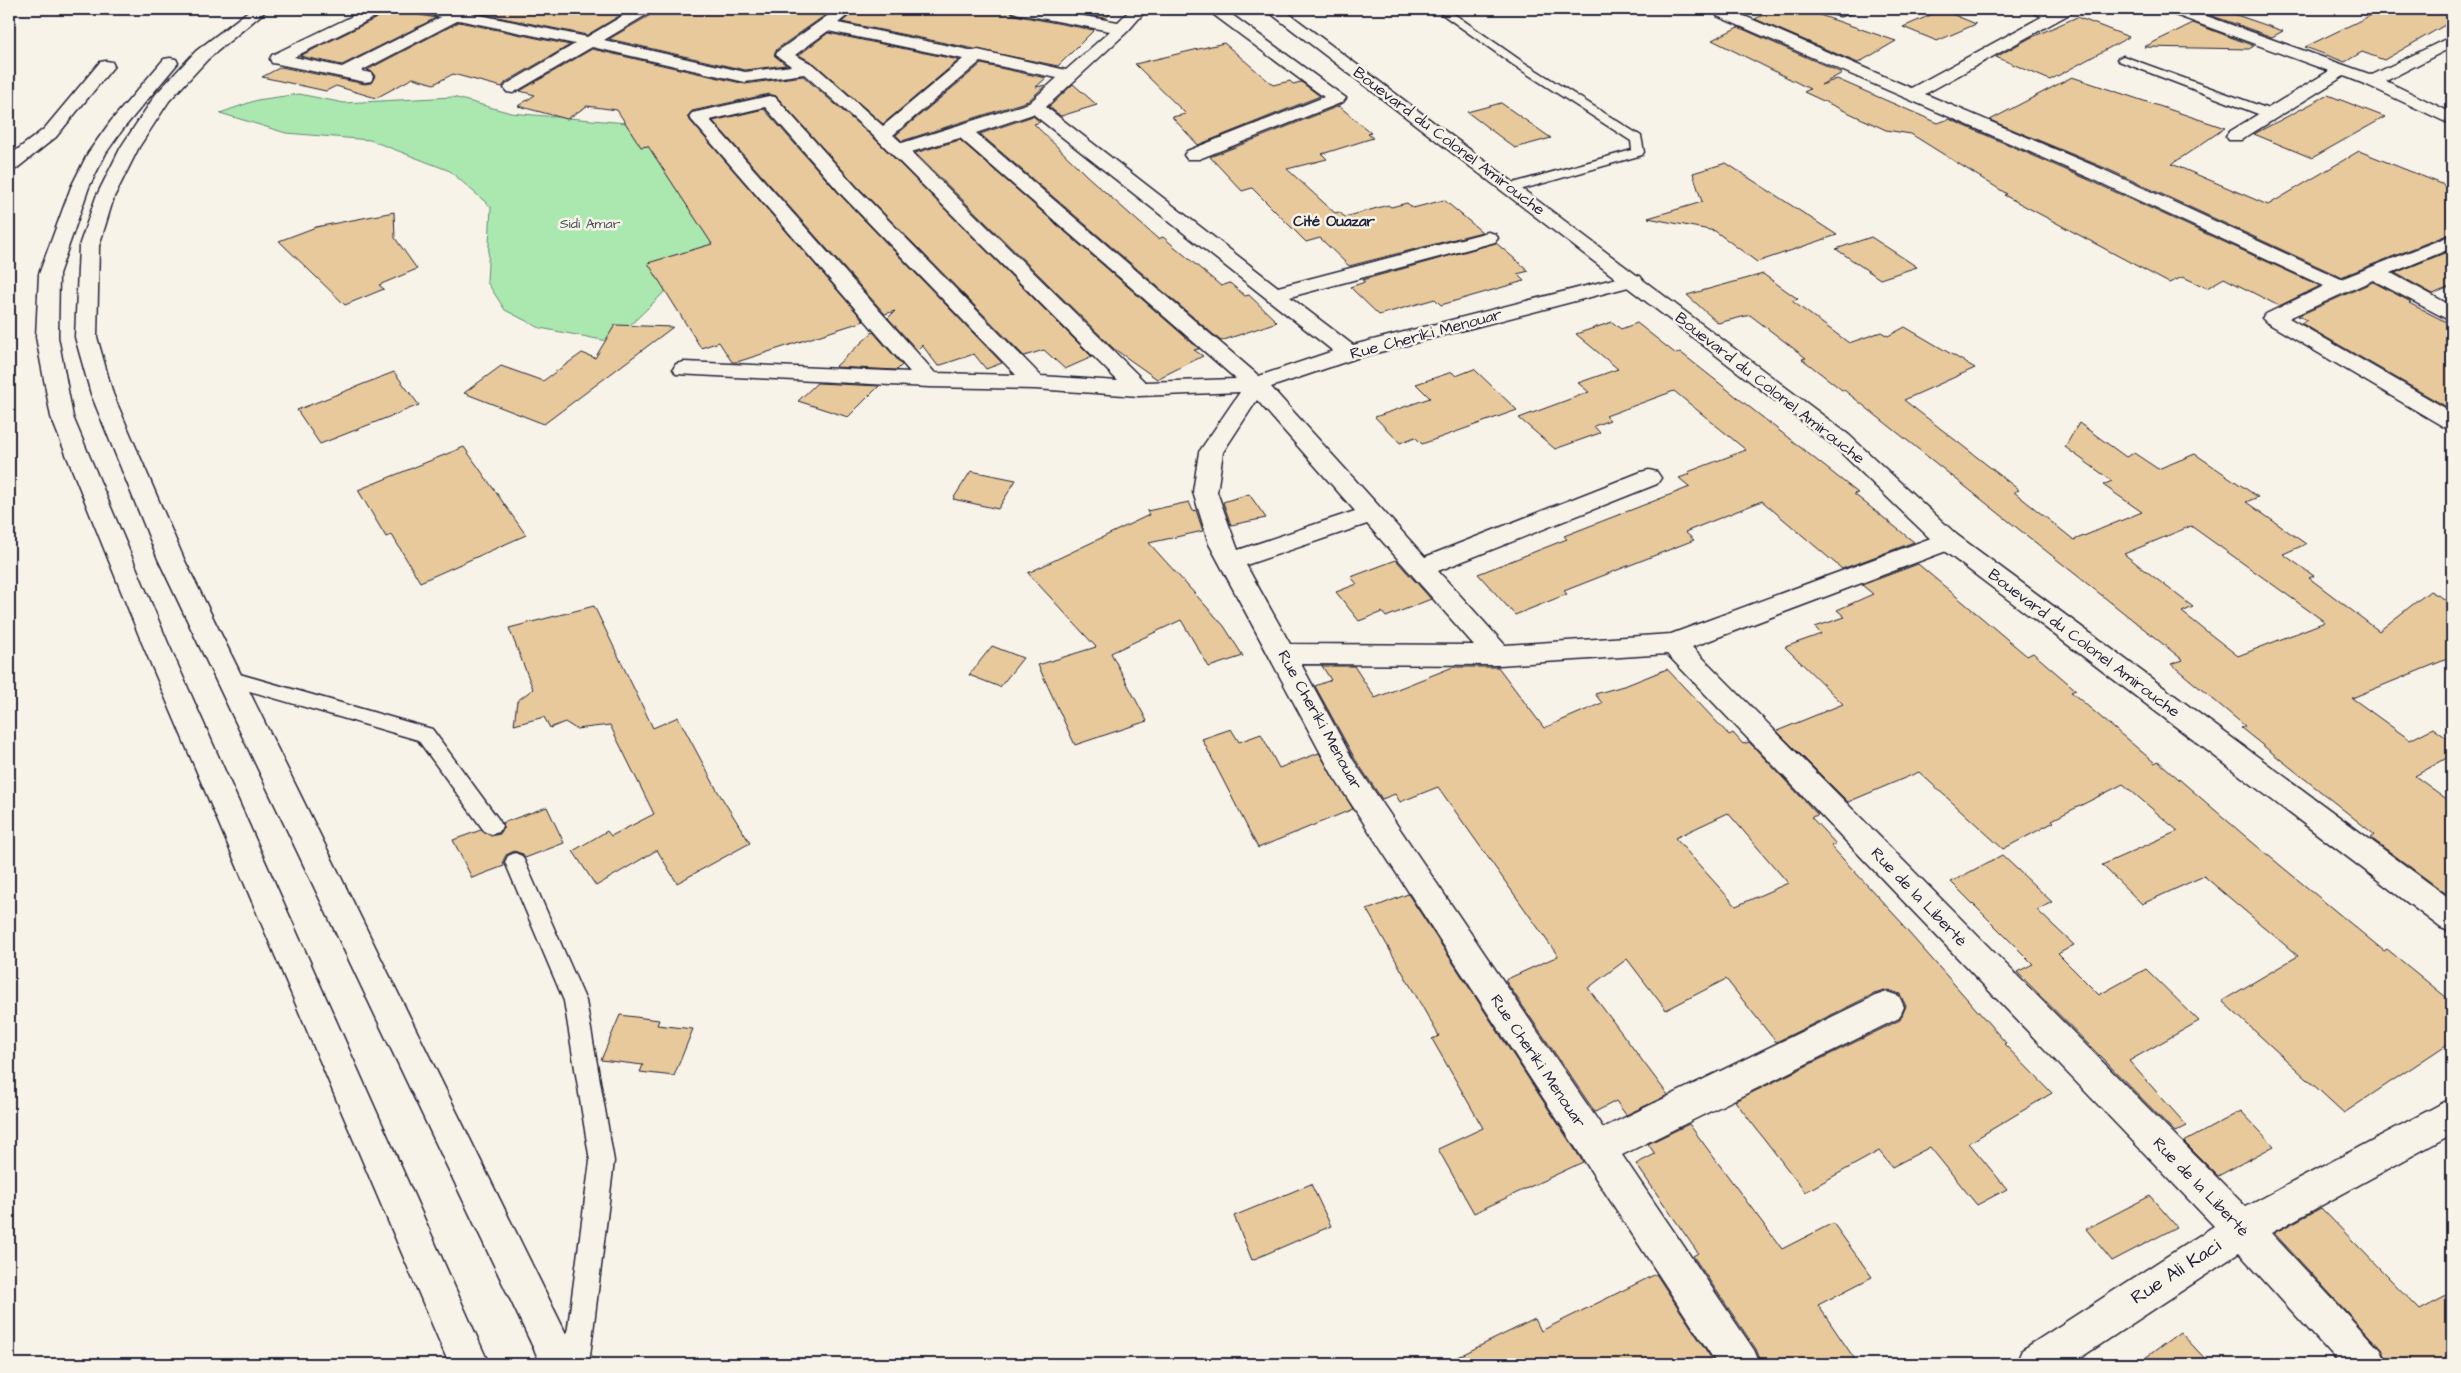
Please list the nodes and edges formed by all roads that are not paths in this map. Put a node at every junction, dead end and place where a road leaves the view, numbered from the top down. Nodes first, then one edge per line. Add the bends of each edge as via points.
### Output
1 (260, 9) edge
2 (270, 9) edge
3 (379, 9) edge
4 (426, 9) edge
5 (645, 9) edge
6 (846, 9) edge
7 (1019, 9) edge
8 (1139, 9) edge
9 (1214, 9) edge
10 (1273, 9) edge
11 (1440, 9) edge
12 (1720, 9) edge
13 (1821, 9) edge
14 (1859, 9) edge
15 (2030, 9) edge
16 (2067, 9) edge
17 (2173, 9) edge
18 (463, 12) edge
19 (2051, 17) junction
20 (234, 20) edge
21 (823, 24) junction
22 (1122, 28) junction
23 (2452, 41) edge
24 (590, 42) junction
25 (978, 55) junction
26 (2123, 59) dead end
27 (106, 66) dead end
28 (808, 69) junction
29 (2342, 70) junction
30 (344, 73) junction
31 (1070, 76) junction
32 (365, 77) dead end
33 (2374, 81) junction
34 (513, 88) dead end
35 (1910, 95) junction
36 (1035, 107) junction
37 (2270, 114) junction
38 (2452, 120) edge
39 (963, 131) junction
40 (882, 135) junction
41 (2235, 136) dead end
42 (898, 150) junction
43 (1193, 155) dead end
44 (9, 166) edge
45 (1511, 188) junction
46 (1488, 238) dead end
47 (2452, 241) edge
48 (2375, 273) junction
49 (1633, 280) junction
50 (2341, 286) junction
51 (1276, 294) junction
52 (2452, 314) edge
53 (1349, 353) junction
54 (684, 369) dead end
55 (929, 380) junction
56 (1035, 382) junction
57 (1256, 385) junction
58 (1139, 389) junction
59 (2452, 422) edge
60 (1649, 478) dead end
61 (1372, 514) junction
62 (1948, 541) junction
63 (1232, 561) junction
64 (1421, 568) junction
65 (1672, 644) junction
66 (1282, 654) junction
67 (1499, 654) junction
68 (229, 678) junction
69 (492, 826) dead end
70 (515, 862) dead end
71 (2452, 918) edge
72 (1887, 1007) dead end
73 (2452, 1115) edge
74 (1597, 1150) junction
75 (2242, 1229) junction
76 (469, 1364) edge
77 (561, 1364) edge
78 (576, 1364) edge
79 (1740, 1364) edge
80 (2036, 1364) edge
81 (2366, 1364) edge

1 - 20 main road
2 - 20 main road
3 - 30 main road via 278,58
4 - 18 main road
5 - 24 main road
6 - 21 main road
7 - 22 main road
8 - 22 main road
9 - 43 main road via 1337,98
10 - 45 main road, Bouevard du Colonel Amirouche
11 - 45 lane via 1516,62 1638,139 1638,152
12 - 35 main road
13 - 14 lane via 1840,13
15 - 19 lane
16 - 19 main road
17 - 29 main road
18 - 24 main road
18 - 30 main road
19 - 35 main road
20 - 68 main road via 162,98 130,147 104,196 89,246 86,287 86,338 102,394 171,559
20 - 76 main road via 174,59 150,84 97,153 80,187 49,274 48,337 62,417 148,625
21 - 25 main road
21 - 28 main road via 784,54
22 - 31 main road
23 - 33 main road
24 - 28 main road via 745,77
24 - 34 main road
25 - 31 main road
25 - 40 main road
26 - 37 lane
27 - 44 main road via 50,133
28 - 40 main road
29 - 33 main road
29 - 37 main road
30 - 32 main road
31 - 36 main road
33 - 38 main road
35 - 50 main road via 2096,174
36 - 39 main road
36 - 51 main road
37 - 41 main road
39 - 42 main road
39 - 57 main road
40 - 42 main road
42 - 58 main road
45 - 49 main road, Bouevard du Colonel Amirouche
46 - 51 main road
47 - 48 main road
48 - 50 main road
48 - 52 main road
49 - 53 main road, Rue Cheriki Menouar
49 - 62 main road, Bouevard du Colonel Amirouche via 1841,440
50 - 59 main road via 2273,318
51 - 53 main road
53 - 57 main road, Rue Cheriki Menouar
54 - 55 main road
55 - 56 main road
55 - 56 main road via 698,117 769,101 849,191
56 - 58 main road
57 - 58 main road
57 - 61 main road
57 - 63 main road, Rue Cheriki Menouar via 1211,452 1205,492 1222,544
60 - 64 main road
61 - 63 main road
61 - 64 main road
62 - 65 main road
62 - 71 main road, Bouevard du Colonel Amirouche
63 - 66 main road, Rue Cheriki Menouar
64 - 67 main road
65 - 67 main road
65 - 75 main road, Rue de la Liberté
66 - 67 main road
66 - 74 main road, Rue Cheriki Menouar via 1343,768
68 - 69 lane via 425,734
68 - 77 main road
70 - 78 lane via 574,1001 602,1161
72 - 74 main road
73 - 75 main road, Rue Ali Kaci
74 - 79 main road, Rue Cheriki Menouar
75 - 80 main road, Rue Ali Kaci
75 - 81 main road, Rue de la Liberté

